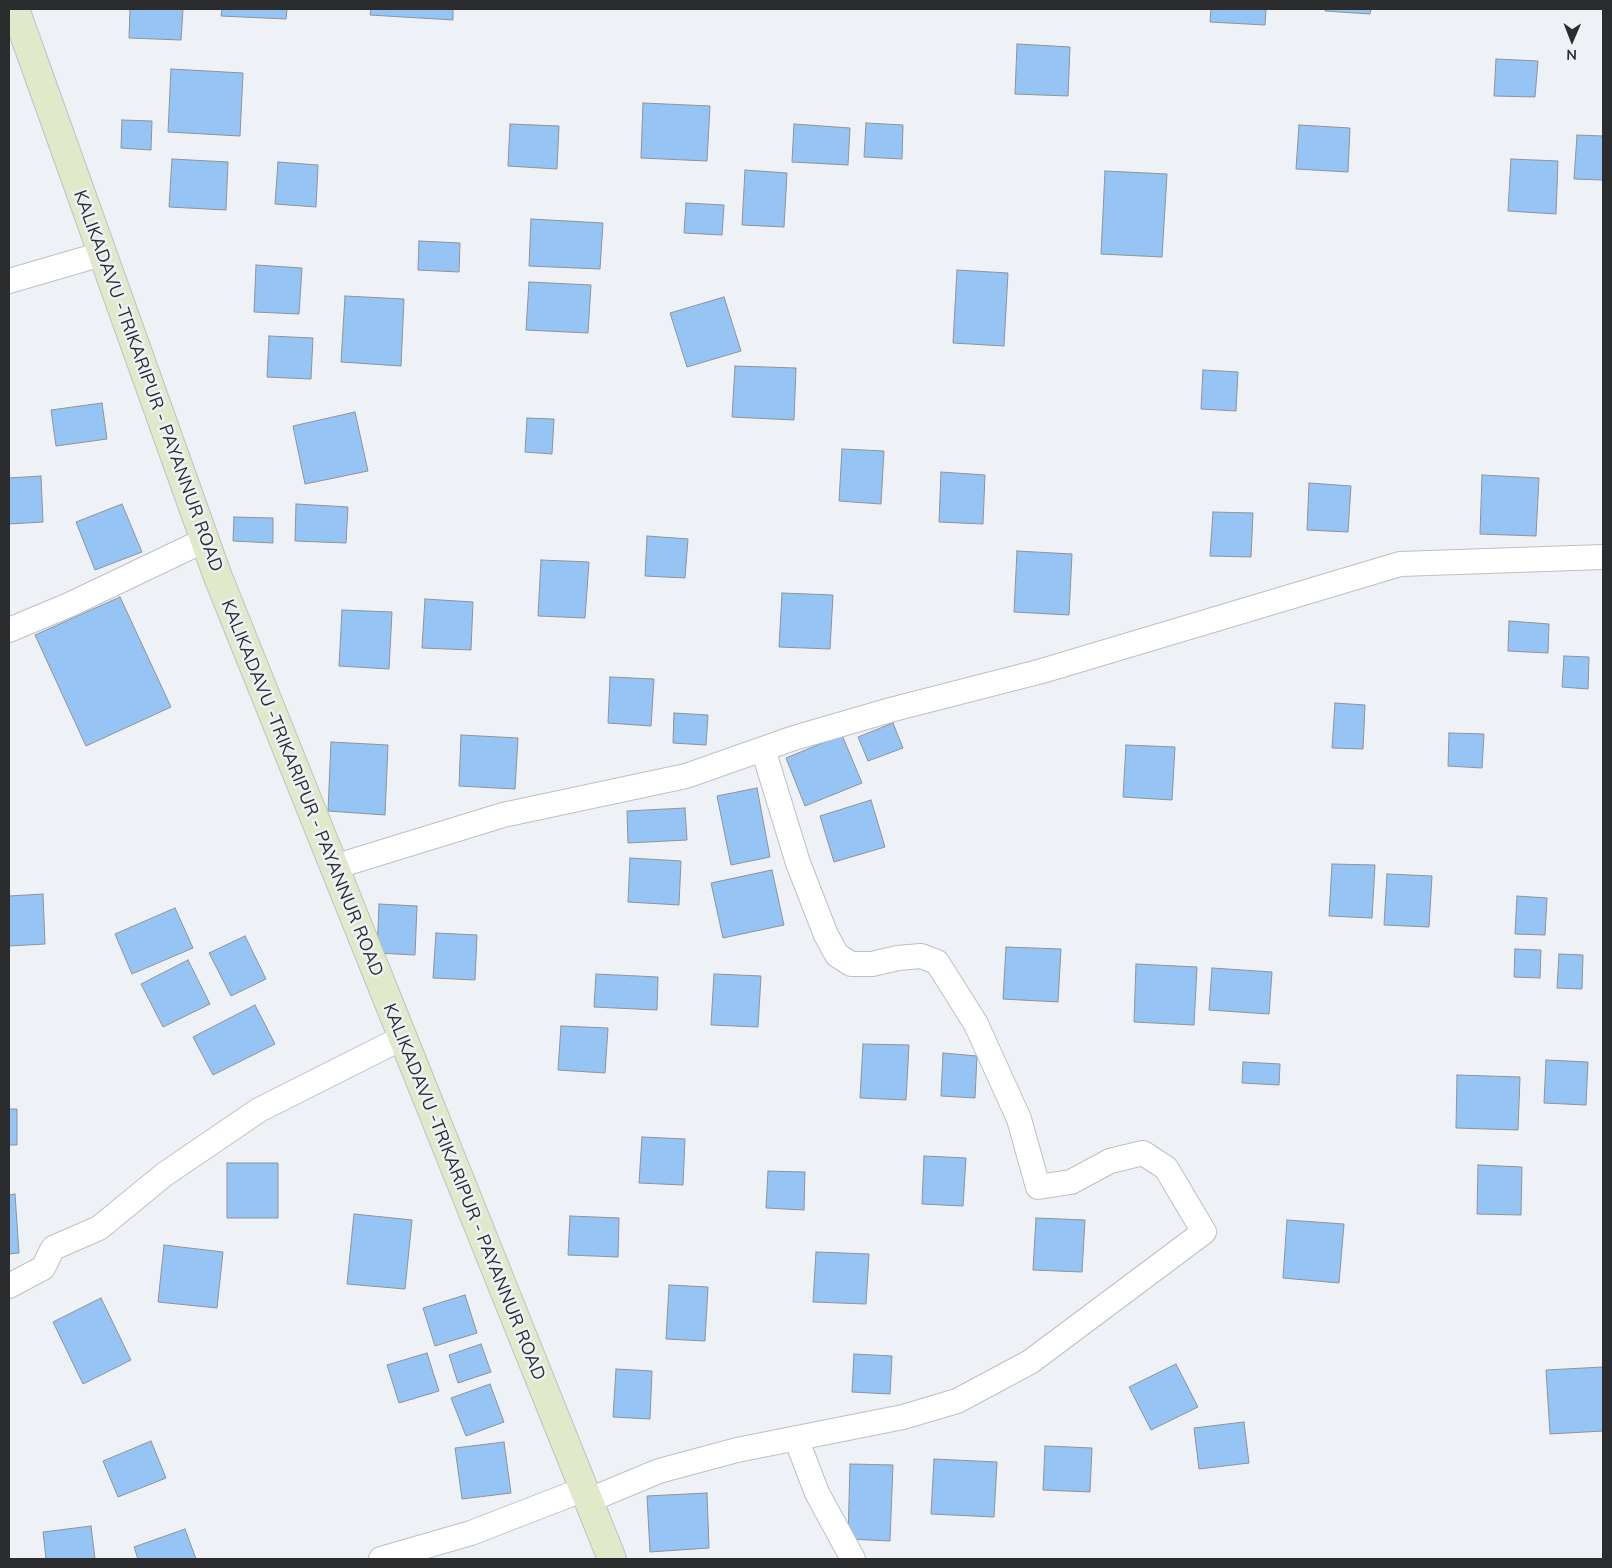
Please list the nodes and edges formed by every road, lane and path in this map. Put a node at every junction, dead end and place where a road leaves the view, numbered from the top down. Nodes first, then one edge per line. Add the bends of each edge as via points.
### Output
1 (14, 9) edge
2 (102, 254) junction
3 (9, 281) edge
4 (205, 540) junction
5 (1603, 557) edge
6 (9, 630) edge
7 (763, 749) junction
8 (334, 867) junction
9 (402, 1038) junction
10 (9, 1286) edge
11 (796, 1438) junction
12 (584, 1495) junction
13 (381, 1559) edge
14 (612, 1559) edge
15 (852, 1559) edge

1 - 2 main road, KALIKADAVU -TRIKARIPUR - PAYANNUR ROAD
2 - 3 street
2 - 4 main road, KALIKADAVU -TRIKARIPUR - PAYANNUR ROAD
4 - 6 street
4 - 8 main road, KALIKADAVU -TRIKARIPUR - PAYANNUR ROAD
5 - 7 street via 1400,564 1042,671 894,709
7 - 8 street via 686,776 504,815
7 - 11 street via 798,863 837,955 851,964 921,956 937,962 976,1024 1019,1119 1038,1187 1071,1182 1110,1161 1143,1153 1166,1168 1204,1232 1030,1362 957,1401 903,1417
8 - 9 main road, KALIKADAVU -TRIKARIPUR - PAYANNUR ROAD
9 - 10 street via 259,1110 165,1174 99,1228 54,1248 43,1268
9 - 12 main road, KALIKADAVU -TRIKARIPUR - PAYANNUR ROAD
11 - 12 street via 737,1450
11 - 15 street via 817,1492
12 - 13 street
12 - 14 main road, KALIKADAVU -TRIKARIPUR - PAYANNUR ROAD

